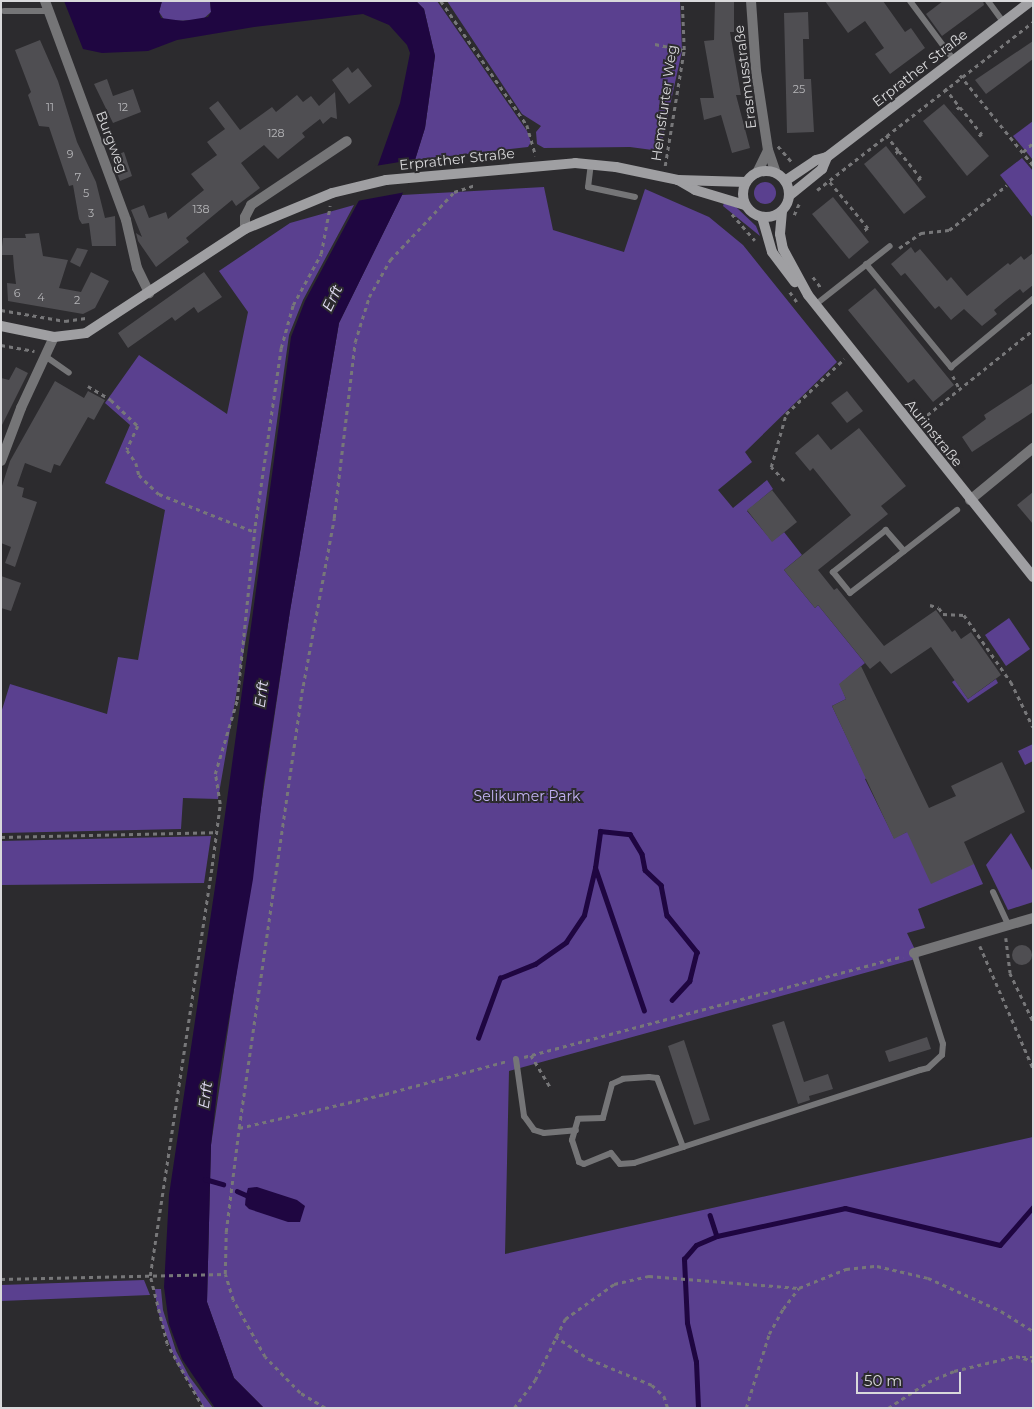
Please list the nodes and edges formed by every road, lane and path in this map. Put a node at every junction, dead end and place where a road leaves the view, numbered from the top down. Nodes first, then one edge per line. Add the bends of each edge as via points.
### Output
1 (441, 1) edge
2 (682, 1) edge
3 (751, 1) edge
4 (910, 1) edge
5 (988, 1) edge
6 (1030, 1) edge
7 (46, 6) edge
8 (4, 11) dead end
9 (1003, 22) junction
10 (1033, 22) edge
11 (655, 44) dead end
12 (684, 50) junction
13 (953, 58) junction
14 (960, 75) junction
15 (945, 88) junction
16 (960, 107) junction
17 (954, 112) dead end
18 (886, 135) junction
19 (976, 139) dead end
20 (347, 141) dead end
21 (1033, 143) edge
22 (768, 150) junction
23 (900, 151) junction
24 (1022, 152) junction
25 (895, 154) dead end
26 (827, 157) junction
27 (590, 163) junction
28 (538, 165) junction
29 (1033, 165) edge
30 (484, 169) junction
31 (757, 172) junction
32 (776, 173) junction
33 (663, 177) junction
34 (678, 180) junction
35 (917, 181) dead end
36 (746, 182) junction
37 (785, 182) junction
38 (830, 182) junction
39 (1007, 185) dead end
40 (332, 193) junction
41 (810, 194) dead end
42 (788, 196) junction
43 (635, 197) dead end
44 (805, 197) dead end
45 (847, 201) junction
46 (843, 204) dead end
47 (745, 205) junction
48 (724, 209) dead end
49 (782, 211) junction
50 (762, 217) junction
51 (793, 223) dead end
52 (245, 229) junction
53 (864, 231) dead end
54 (756, 242) dead end
55 (890, 246) joint
56 (866, 264) junction
57 (149, 293) junction
58 (808, 295) junction
59 (1033, 299) edge
60 (815, 305) junction
61 (1, 310) edge
62 (92, 315) dead end
63 (1, 326) edge
64 (1033, 330) edge
65 (54, 337) junction
66 (1, 345) edge
67 (851, 352) junction
68 (46, 355) junction
69 (951, 367) junction
70 (69, 372) dead end
71 (88, 386) dead end
72 (960, 390) junction
73 (912, 427) junction
74 (1033, 448) edge
75 (1, 461) edge
76 (784, 481) dead end
77 (970, 500) junction
78 (957, 510) dead end
79 (255, 532) junction
80 (904, 551) junction
81 (1033, 577) edge
82 (930, 604) dead end
83 (1033, 727) edge
84 (214, 832) junction
85 (1, 837) edge
86 (993, 892) dead end
87 (1033, 918) edge
88 (1009, 926) junction
89 (975, 936) junction
90 (914, 953) junction
91 (1033, 1021) edge
92 (531, 1055) junction
93 (516, 1058) junction
94 (1033, 1068) edge
95 (551, 1088) dead end
96 (239, 1128) junction
97 (576, 1130) junction
98 (683, 1147) junction
99 (225, 1274) junction
100 (150, 1276) junction
101 (1, 1280) edge
102 (799, 1288) junction
103 (1033, 1331) edge
104 (555, 1336) junction
105 (1016, 1356) junction
106 (1033, 1357) edge
107 (1033, 1361) edge
108 (203, 1408) edge
109 (325, 1408) edge
110 (514, 1408) edge
111 (668, 1408) edge
112 (746, 1408) edge
113 (888, 1408) edge

1 - 28 path via 526,124
2 - 12 path, Hemsfurter Weg
3 - 22 street, Erasmusstraße via 756,71
4 - 13 lane
5 - 9 lane
6 - 9 main road, Erprather Straße
7 - 8 lane
7 - 57 street, Burgweg via 126,220 136,268
9 - 13 main road, Erprather Straße
10 - 14 path
11 - 12 path
12 - 33 path, Hemsfurter Weg
13 - 26 main road, Erprather Straße
14 - 15 path
14 - 24 path
15 - 16 path
15 - 18 path
16 - 17 path
16 - 19 path via 982,134
18 - 23 path
18 - 38 path
20 - 52 street via 250,205
21 - 24 path
22 - 31 street
22 - 32 street, Erasmusstraße
23 - 25 path
23 - 35 path via 922,178
24 - 29 path
26 - 37 main road, Erprather Straße via 816,160
26 - 42 main road, Erprather Straße via 822,169
27 - 28 main road, Erprather Straße
27 - 33 main road, Erprather Straße
27 - 43 lane via 588,187
28 - 30 main road, Erprather Straße
30 - 40 main road, Erprather Straße via 423,175
30 - 96 path via 479,183 454,192 394,255 369,297 357,335 334,518 303,686
31 - 32 main road
31 - 36 main road
32 - 37 main road
33 - 34 main road, Erprather Straße
34 - 36 main road, Erprather Straße
34 - 47 main road, Erprather Straße via 695,190
36 - 47 main road via 743,189
37 - 42 main road
38 - 41 path
38 - 45 path
39 - 55 path via 949,230 921,234 898,248
40 - 52 main road, Erprather Straße
40 - 79 path via 321,254 285,326
42 - 49 main road, Erprather Straße
44 - 51 path
45 - 46 path
45 - 53 path via 868,228
47 - 50 main road, Erprather Straße
48 - 54 path
49 - 50 main road
49 - 58 main road, Aurinstraße via 780,234 783,249
50 - 58 main road, Aurinstraße via 772,252
52 - 57 main road, Erprather Straße
55 - 56 lane
56 - 60 lane
56 - 69 lane
57 - 65 main road, Erprather Straße via 96,329 76,336
58 - 60 main road, Aurinstraße
59 - 69 lane
60 - 67 main road, Aurinstraße
61 - 62 path via 64,321
63 - 65 main road, Erprather Straße
64 - 72 path
65 - 68 street
66 - 68 path
67 - 73 main road, Aurinstraße
67 - 76 path via 786,414 771,467
68 - 70 lane
68 - 75 street
69 - 72 path
71 - 79 path via 111,400 138,426 127,450 140,475 160,494
72 - 73 path
73 - 77 main road, Aurinstraße
74 - 77 street
77 - 81 main road, Aurinstraße
78 - 80 lane
79 - 84 path via 237,700 215,774 220,804
80 - 80 lane via 886,530 833,572 850,593
82 - 83 path via 944,614 964,615 1011,682
84 - 85 path
84 - 100 path via 212,866
86 - 88 lane
87 - 88 street
88 - 89 street
88 - 91 path via 1005,944 1010,973
89 - 90 street
89 - 94 path
90 - 92 path
90 - 98 lane via 943,1044 937,1062
92 - 93 path
92 - 95 path
93 - 96 path via 385,1094
93 - 97 lane via 524,1116 534,1130 544,1133
96 - 99 path via 226,1232
97 - 98 lane via 572,1140 579,1162 584,1164 611,1152 620,1164
97 - 98 lane via 578,1119 603,1118 612,1084 623,1079 657,1078
99 - 100 path
99 - 109 path via 233,1300 265,1357 300,1393
100 - 101 path
100 - 108 path via 167,1344
102 - 103 path via 859,1266 893,1268 946,1285 1001,1311
102 - 104 path via 694,1277 674,1280 649,1276 614,1284 565,1319
102 - 112 path via 769,1334
104 - 110 path via 535,1380
104 - 111 path via 589,1359 652,1384 664,1396
105 - 106 path
105 - 107 path
105 - 113 path via 954,1371 928,1382

